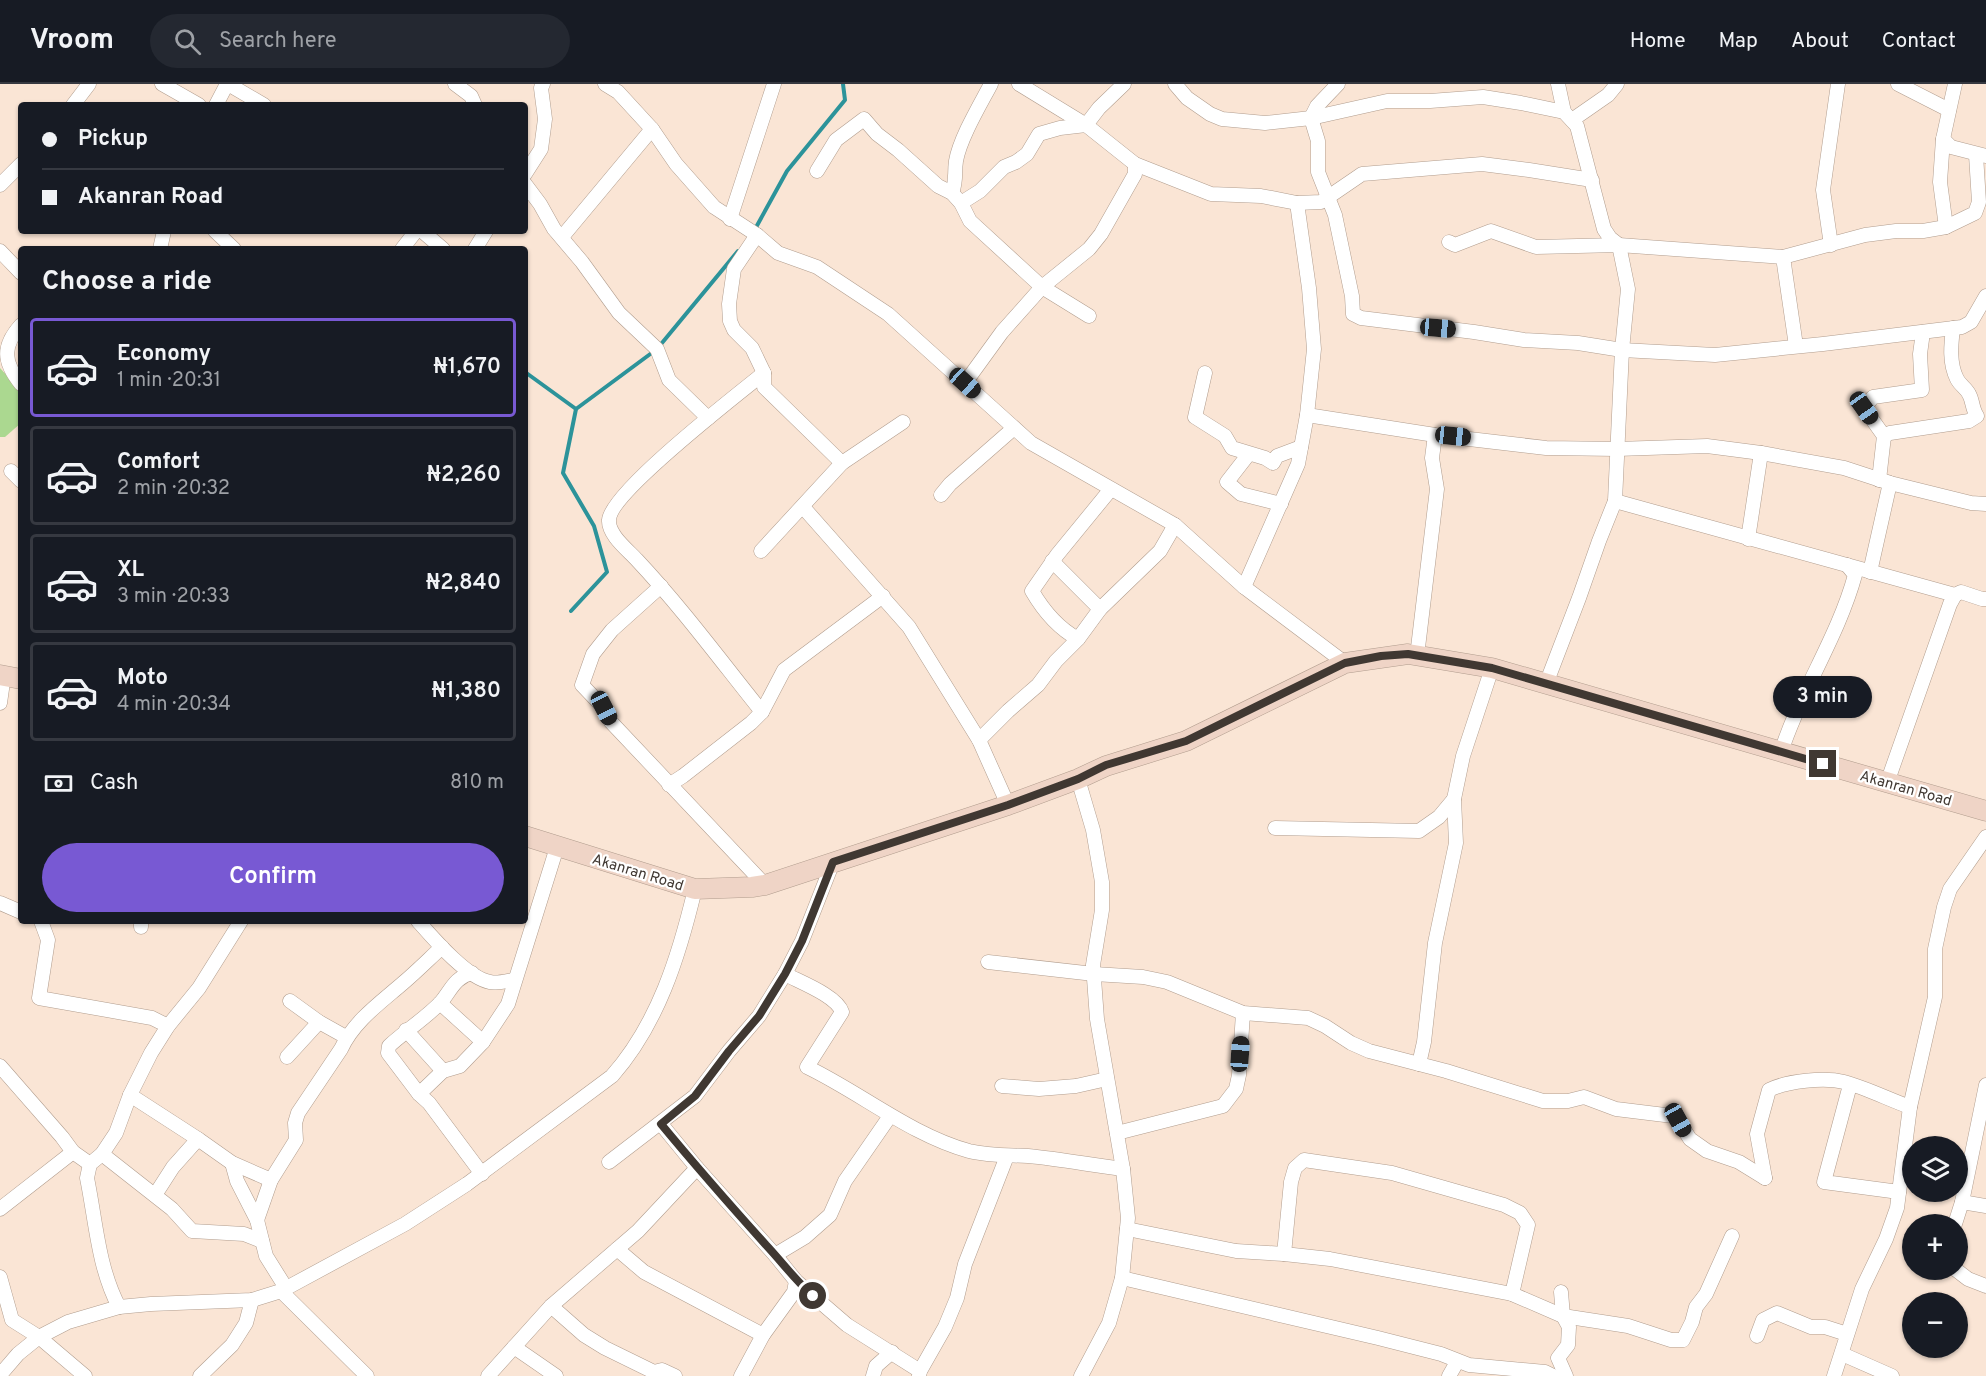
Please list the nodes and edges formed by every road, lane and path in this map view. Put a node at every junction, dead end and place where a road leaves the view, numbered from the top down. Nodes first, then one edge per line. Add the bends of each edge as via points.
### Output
1 (89, 84) edge
2 (162, 84) edge
3 (228, 84) edge
4 (455, 84) edge
5 (543, 84) edge
6 (605, 84) edge
7 (774, 84) edge
8 (991, 84) edge
9 (1018, 84) edge
10 (1124, 84) edge
11 (1175, 84) edge
12 (1338, 84) edge
13 (1558, 84) edge
14 (1617, 84) edge
15 (1838, 84) edge
16 (1898, 84) edge
17 (1955, 84) edge
18 (1482, 91) edge
19 (76, 102) edge
20 (194, 102) edge
21 (218, 102) edge
22 (259, 102) edge
23 (474, 102) edge
24 (1949, 110) junction
25 (1568, 116) junction
26 (1311, 118) junction
27 (1086, 125) junction
28 (652, 129) junction
29 (1943, 140) junction
30 (1981, 155) edge
31 (1135, 164) junction
32 (18, 167) edge
33 (528, 169) edge
34 (817, 171) dead end
35 (1592, 180) junction
36 (0, 185) edge
37 (528, 188) edge
38 (1328, 197) junction
39 (957, 198) junction
40 (1298, 203) junction
41 (730, 219) junction
42 (1946, 228) junction
43 (753, 233) junction
44 (218, 234) edge
45 (414, 234) edge
46 (426, 234) edge
47 (562, 237) junction
48 (1449, 242) dead end
49 (1619, 245) junction
50 (1831, 245) junction
51 (231, 246) edge
52 (404, 246) edge
53 (440, 246) edge
54 (0, 251) edge
55 (1783, 257) junction
56 (18, 270) edge
57 (1042, 287) junction
58 (1986, 296) edge
59 (1089, 316) dead end
60 (18, 328) edge
61 (1953, 328) junction
62 (1923, 332) junction
63 (1796, 346) junction
64 (1622, 350) junction
65 (764, 373) junction
66 (1205, 373) dead end
67 (18, 380) edge
68 (965, 383) junction
69 (1307, 414) junction
70 (708, 418) junction
71 (903, 422) dead end
72 (1014, 428) junction
73 (1435, 435) junction
74 (1884, 436) junction
75 (1302, 447) junction
76 (1617, 449) junction
77 (1761, 453) junction
78 (1248, 455) junction
79 (842, 463) junction
80 (1885, 482) junction
81 (1111, 489) junction
82 (941, 495) dead end
83 (1616, 501) junction
84 (1281, 504) junction
85 (1986, 504) edge
86 (803, 507) junction
87 (1175, 525) junction
88 (1748, 539) junction
89 (761, 551) dead end
90 (1052, 561) junction
91 (1847, 565) junction
92 (1871, 567) junction
93 (661, 586) junction
94 (1244, 586) junction
95 (1955, 595) junction
96 (883, 596) junction
97 (1986, 598) edge
98 (1100, 609) junction
99 (1078, 639) junction
100 (1417, 656) junction
101 (1345, 663) junction
102 (1492, 668) junction
103 (8, 676) edge
104 (1546, 684) junction
105 (0, 703) edge
106 (762, 712) junction
107 (979, 740) junction
108 (1781, 752) junction
109 (1078, 779) junction
110 (1887, 783) junction
111 (669, 785) junction
112 (1454, 799) junction
113 (1008, 805) junction
114 (1986, 811) edge
115 (1275, 828) dead end
116 (528, 837) edge
117 (1986, 837) edge
118 (557, 847) junction
119 (833, 862) junction
120 (765, 885) junction
121 (695, 889) junction
122 (0, 903) edge
123 (18, 911) edge
124 (42, 924) edge
125 (239, 924) edge
126 (421, 924) edge
127 (442, 947) junction
128 (988, 962) dead end
129 (472, 973) junction
130 (785, 974) junction
131 (1094, 974) junction
132 (514, 980) junction
133 (290, 1001) dead end
134 (440, 1003) junction
135 (1243, 1013) junction
136 (319, 1022) junction
137 (168, 1026) junction
138 (406, 1030) junction
139 (346, 1037) junction
140 (483, 1042) junction
141 (287, 1057) dead end
142 (1419, 1064) junction
143 (0, 1066) edge
144 (443, 1071) junction
145 (1107, 1078) junction
146 (1850, 1085) junction
147 (1002, 1086) dead end
148 (1985, 1092) edge
149 (419, 1094) junction
150 (130, 1095) junction
151 (1910, 1107) junction
152 (890, 1116) junction
153 (661, 1124) junction
154 (1117, 1132) junction
155 (198, 1139) junction
156 (73, 1152) junction
157 (102, 1154) junction
158 (1006, 1156) junction
159 (609, 1162) dead end
160 (232, 1163) junction
161 (90, 1164) junction
162 (697, 1168) junction
163 (1123, 1169) junction
164 (1968, 1173) edge
165 (482, 1174) junction
166 (271, 1180) junction
167 (1899, 1192) junction
168 (154, 1195) junction
169 (1962, 1202) joint
170 (1986, 1206) edge
171 (0, 1209) edge
172 (1958, 1214) edge
173 (257, 1220) junction
174 (1127, 1229) junction
175 (1732, 1236) dead end
176 (262, 1241) junction
177 (617, 1249) junction
178 (1284, 1254) junction
179 (775, 1255) junction
180 (0, 1277) edge
181 (1122, 1278) junction
182 (1968, 1279) edge
183 (796, 1281) junction
184 (1986, 1286) edge
185 (284, 1290) junction
186 (1561, 1292) dead end
187 (1512, 1294) junction
188 (252, 1300) junction
189 (551, 1306) junction
190 (119, 1307) junction
191 (1563, 1316) junction
192 (1846, 1334) junction
193 (763, 1335) junction
194 (1757, 1336) dead end
195 (39, 1337) junction
196 (514, 1347) junction
197 (892, 1352) junction
198 (1842, 1354) junction
199 (1457, 1362) junction
200 (920, 1373) edge
201 (0, 1375) edge
202 (85, 1376) edge
203 (200, 1376) edge
204 (367, 1376) edge
205 (488, 1376) edge
206 (556, 1376) edge
207 (675, 1376) edge
208 (741, 1376) edge
209 (873, 1376) edge
210 (1081, 1376) edge
211 (1449, 1376) edge
212 (1553, 1376) edge
213 (1566, 1376) edge
214 (1834, 1376) edge
215 (1892, 1376) edge

1 - 19 street
2 - 20 street
3 - 21 street
3 - 22 street
4 - 23 street
5 - 33 street via 545,119 541,149
6 - 28 street via 618,92
7 - 41 street
8 - 39 street via 956,160
9 - 27 street
10 - 27 street
11 - 26 street via 1187,98 1221,119 1265,123
12 - 26 street
13 - 25 street
14 - 25 street via 1608,95
15 - 50 street via 1823,190
16 - 24 street
17 - 24 street
18 - 25 street
18 - 26 street via 1430,100 1387,101
24 - 29 street
25 - 35 street via 1577,126
26 - 38 street via 1318,141 1318,172
27 - 31 street
27 - 39 street via 1039,134 1027,154 1004,167 980,191
28 - 41 street via 676,164 714,207
28 - 47 street
29 - 30 street via 1951,147
29 - 42 street via 1940,182
30 - 42 street via 1976,213
31 - 40 street via 1211,194 1262,196
31 - 57 street via 1135,174 1101,234 1089,249
32 - 36 street
34 - 39 street via 836,140 864,119 938,186
35 - 38 street via 1482,164 1362,174
35 - 49 street via 1604,229
37 - 47 street
38 - 40 street via 1321,202
38 - 64 street via 1335,215 1353,314 1360,318
39 - 57 street via 970,221
40 - 69 street via 1314,349
41 - 43 street
42 - 50 street via 1865,235
43 - 65 street via 734,269 730,321 752,348
43 - 68 street via 778,253 817,267 888,314
44 - 51 street
45 - 52 street
46 - 53 street
47 - 70 street via 620,313 657,349 669,380
48 - 49 street via 1455,245 1491,231 1536,247
49 - 55 street
49 - 64 street via 1628,289
50 - 55 street
54 - 56 street
55 - 63 street
57 - 59 street
57 - 68 street via 1002,332
58 - 61 street via 1971,322
60 - 67 street via 7,346 6,356
61 - 62 street
61 - 74 street via 1953,368 1970,395 1977,416 1969,422
62 - 63 street
62 - 74 street via 1922,390 1873,397 1864,408
63 - 64 street via 1715,355
64 - 76 street
65 - 70 street
65 - 79 street via 764,387
66 - 78 street via 1195,417 1225,436 1232,448
68 - 72 street
69 - 73 street
69 - 75 street
70 - 93 street via 638,480 614,507 609,520 613,534
71 - 79 street
72 - 81 street via 1031,443
72 - 82 street
73 - 76 street via 1546,448
73 - 100 street via 1432,458 1437,489
74 - 80 street
75 - 78 street via 1277,456 1273,463
75 - 84 street
76 - 77 street via 1707,446
76 - 83 street
77 - 80 street via 1844,468
77 - 88 street
78 - 84 street via 1227,482 1241,494
79 - 86 street
80 - 85 street
80 - 92 street
81 - 87 street
81 - 90 street
83 - 88 street
83 - 104 street
84 - 94 street
86 - 89 street
86 - 96 street
87 - 94 street
87 - 98 street via 1160,551
88 - 91 street
90 - 98 street
90 - 99 street via 1032,591 1064,631
91 - 92 street
91 - 108 street via 1856,575 1847,604
92 - 95 street
93 - 106 street
93 - 111 street via 612,630 593,654 582,685
94 - 101 street
95 - 97 street via 1961,592
95 - 110 street
96 - 106 street via 784,670
96 - 107 street via 909,627
98 - 99 street
99 - 107 street via 1038,686
100 - 101 main road, Akanran Road via 1381,656
100 - 102 main road, Akanran Road
101 - 109 main road, Akanran Road via 1186,741 1106,765
102 - 104 main road, Akanran Road
102 - 112 street
103 - 105 street
104 - 108 main road, Akanran Road
106 - 111 street
107 - 113 street
108 - 110 main road, Akanran Road
109 - 113 main road, Akanran Road
109 - 131 street via 1094,830 1102,882
110 - 114 main road, Akanran Road
111 - 120 street
112 - 115 street via 1439,817 1419,831
112 - 142 street via 1456,843 1435,943
113 - 119 main road, Akanran Road
116 - 118 main road, Akanran Road
117 - 151 street via 1950,889 1944,907 1935,949 1935,997
118 - 121 main road, Akanran Road
118 - 132 street
119 - 120 main road, Akanran Road
119 - 130 street
120 - 121 main road, Akanran Road
121 - 165 street via 667,985 644,1035 624,1064
122 - 123 street
124 - 137 street via 48,940 39,998 152,1018
125 - 137 street via 199,988
126 - 127 street
127 - 129 street
127 - 139 street via 373,1007
128 - 131 street
129 - 132 street via 490,982
129 - 134 street via 454,983
130 - 152 street via 841,1006 842,1012 807,1067
130 - 153 street via 759,1016 695,1096
131 - 135 street via 1167,982
131 - 145 street
132 - 140 street via 508,1004
133 - 136 street
134 - 138 street
134 - 140 street
135 - 142 street via 1308,1018 1369,1051
135 - 154 street via 1236,1089 1223,1106
136 - 139 street
136 - 141 street
137 - 150 street
138 - 144 street
138 - 149 street via 389,1046 388,1053
139 - 166 street via 298,1113 296,1140
140 - 144 street via 460,1066
142 - 146 street via 1543,1101 1568,1101 1584,1096 1616,1109 1673,1116 1690,1139 1765,1178 1757,1134 1769,1090 1780,1084 1807,1081
143 - 156 street
144 - 149 street
145 - 147 street via 1040,1089
145 - 154 street
146 - 151 street
146 - 167 street via 1824,1182
148 - 164 street
149 - 165 street
150 - 155 street
150 - 157 street via 116,1133
151 - 167 street
152 - 158 street via 968,1151
152 - 179 street via 845,1181 830,1215 805,1237
153 - 159 street
153 - 162 street
154 - 163 street
155 - 160 street
155 - 168 street via 172,1167
156 - 161 street
156 - 171 street
157 - 161 street
157 - 168 street
158 - 163 street
158 - 200 street via 965,1264 957,1298
160 - 166 street
160 - 173 street
161 - 190 street via 87,1178 102,1266
162 - 177 street
162 - 179 street
163 - 174 street
165 - 185 street via 405,1224
166 - 173 street
167 - 192 street via 1886,1239
168 - 176 street via 192,1232 244,1234
169 - 170 street
169 - 172 street
173 - 176 street
174 - 178 street via 1236,1251
174 - 181 street
175 - 191 street via 1683,1340
176 - 185 street
177 - 189 street
177 - 193 street via 644,1272
178 - 187 street via 1330,1259
178 - 187 street via 1291,1182 1295,1167 1304,1160 1392,1173 1520,1213 1528,1225
179 - 183 street
180 - 195 street via 12,1320
181 - 199 street via 1378,1338 1441,1354
181 - 210 street via 1109,1323
182 - 184 street
183 - 193 street via 794,1292
183 - 197 street via 847,1325
185 - 188 street
185 - 204 street
186 - 191 street
187 - 191 street
188 - 190 street
188 - 203 street via 246,1323 231,1345
189 - 196 street
189 - 207 street via 605,1348 654,1372 662,1370
190 - 195 street via 68,1322
191 - 213 street via 1569,1327 1568,1345 1558,1358
192 - 194 street via 1825,1327 1811,1328 1777,1313 1763,1320
192 - 198 street
193 - 208 street
195 - 201 street
195 - 202 street
196 - 205 street
196 - 206 street
197 - 200 street
197 - 209 street via 876,1366
198 - 214 street
198 - 215 street
199 - 211 street
199 - 212 street

